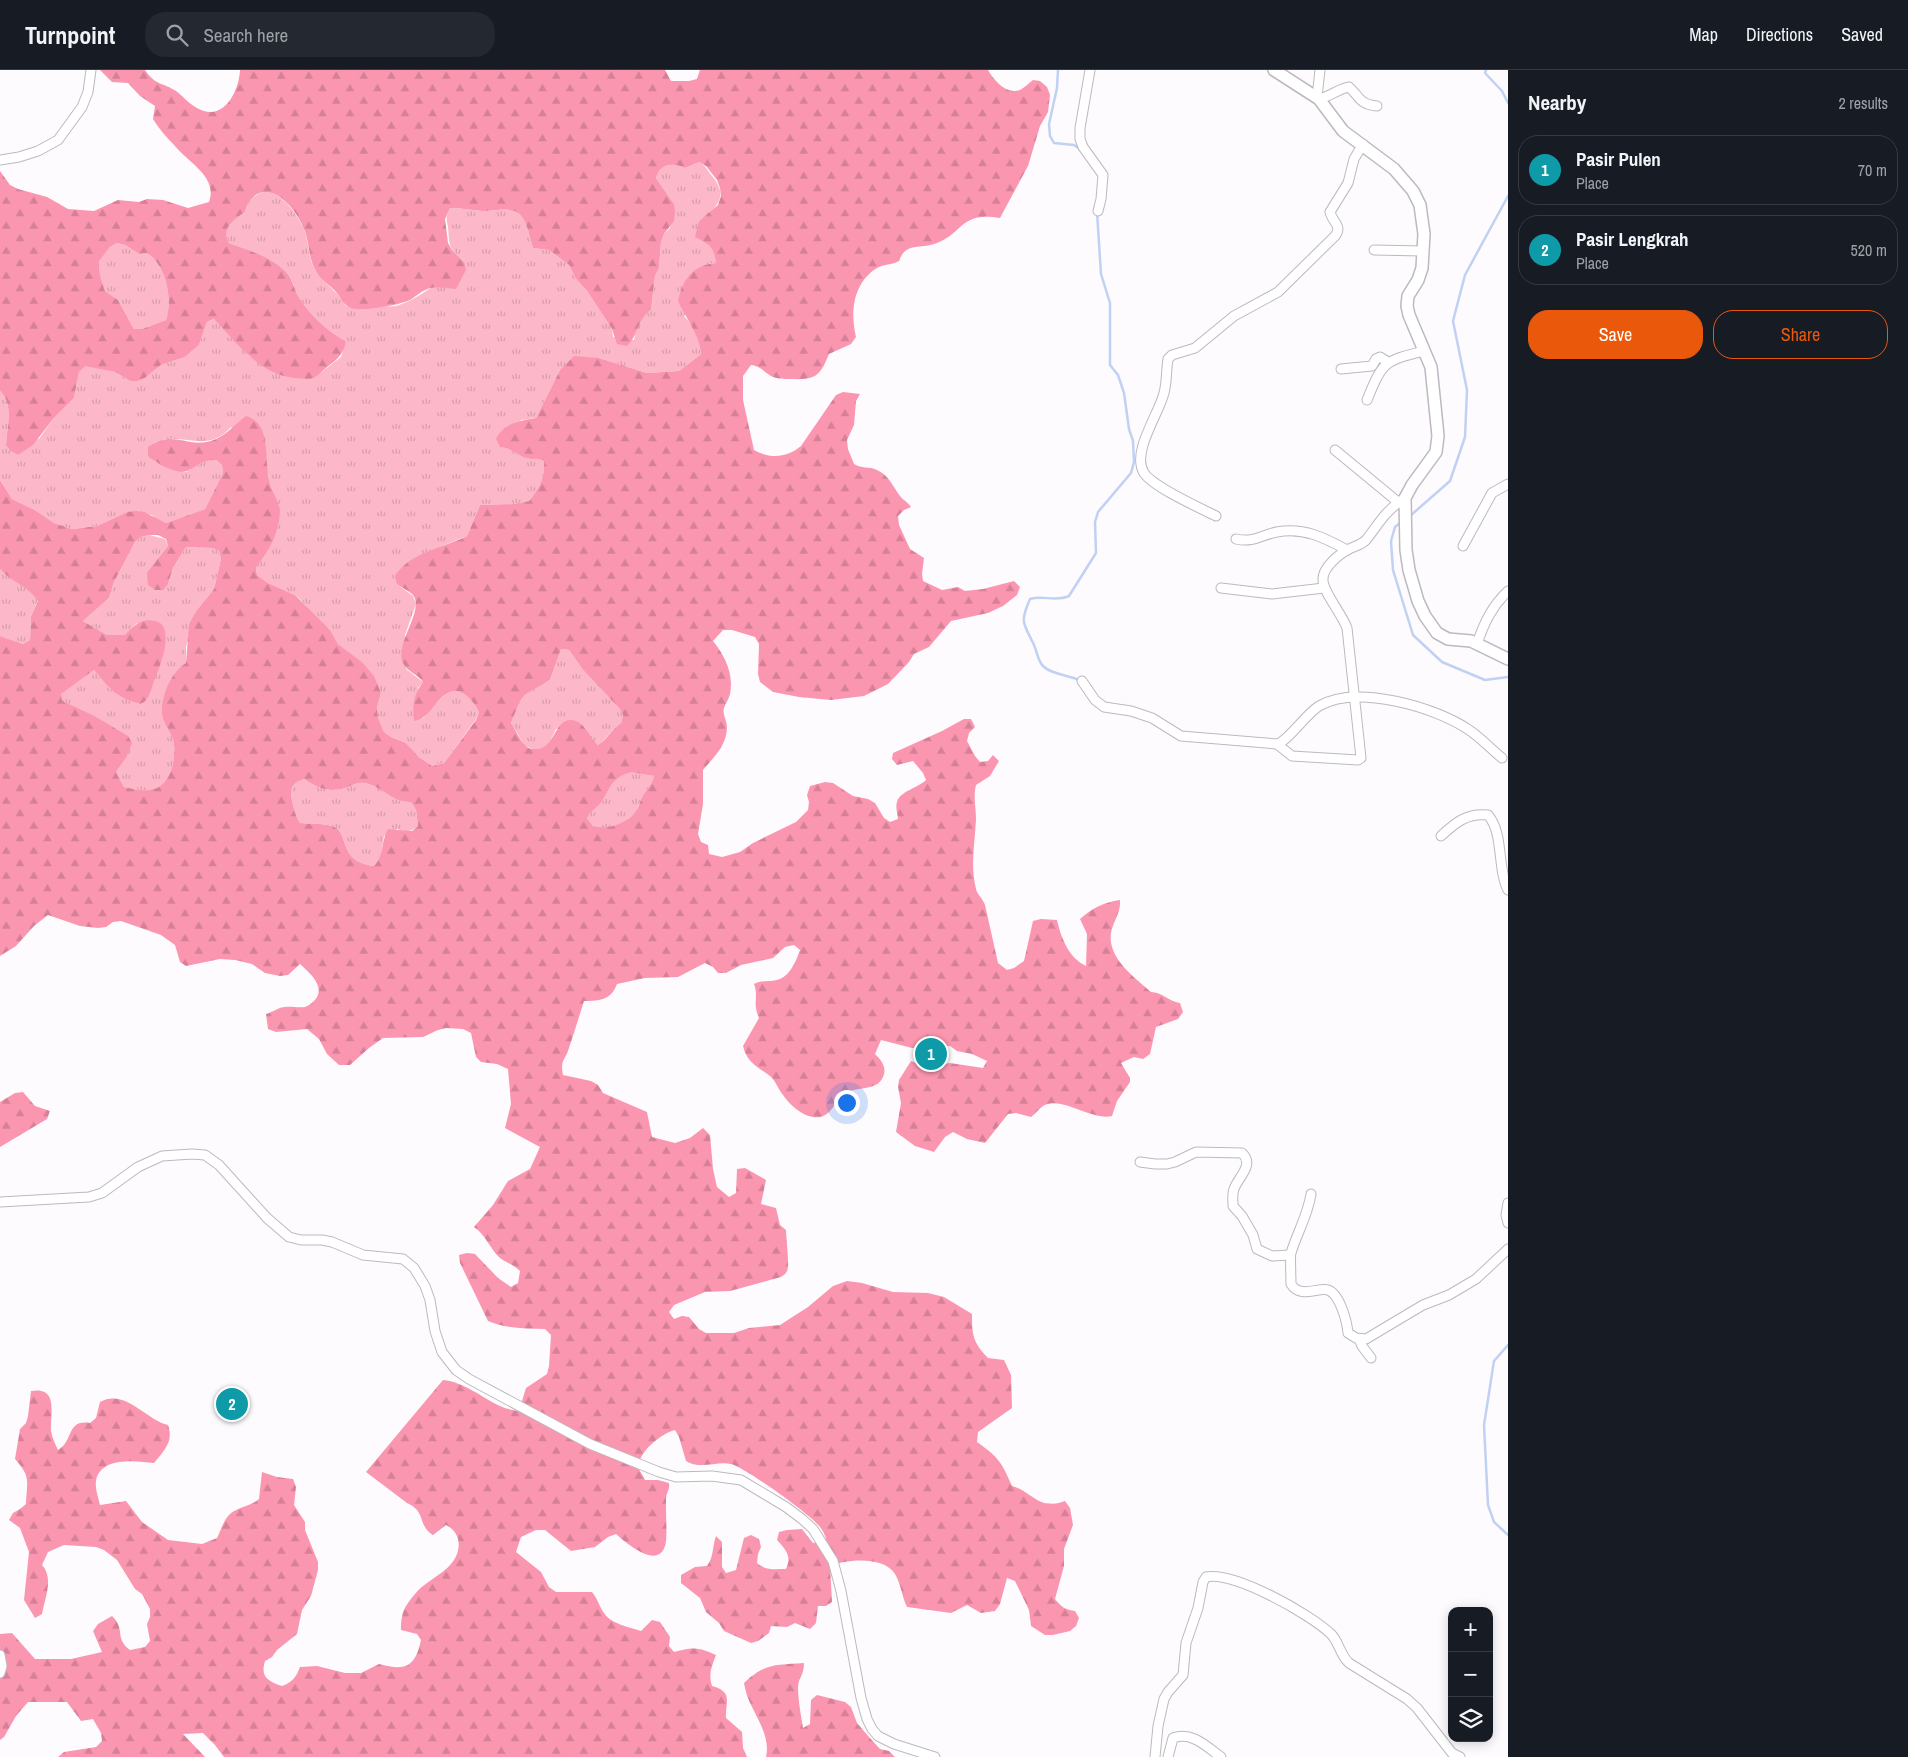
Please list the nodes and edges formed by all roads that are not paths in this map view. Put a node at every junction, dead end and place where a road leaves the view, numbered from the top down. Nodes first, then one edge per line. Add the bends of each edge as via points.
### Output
1 (91, 70) edge
2 (1090, 70) edge
3 (1274, 70) edge
4 (1320, 70) edge
5 (1318, 98) junction
6 (1377, 106) dead end
7 (1364, 144) junction
8 (0, 160) edge
9 (1098, 211) dead end
10 (1374, 250) dead end
11 (1423, 251) junction
12 (1424, 351) junction
13 (1388, 362) junction
14 (1341, 369) dead end
15 (1367, 400) dead end
16 (1335, 450) dead end
17 (1508, 484) edge
18 (1403, 501) junction
19 (1216, 516) dead end
20 (1236, 539) dead end
21 (1463, 546) dead end
22 (1347, 550) junction
23 (1221, 588) dead end
24 (1324, 588) junction
25 (1508, 591) edge
26 (1477, 644) junction
27 (1508, 659) edge
28 (1082, 681) dead end
29 (1354, 696) junction
30 (1277, 744) junction
31 (1502, 758) dead end
32 (1441, 836) dead end
33 (1508, 890) edge
34 (1140, 1162) dead end
35 (1311, 1194) dead end
36 (0, 1202) edge
37 (1508, 1203) edge
38 (1508, 1224) edge
39 (1508, 1248) edge
40 (1290, 1256) junction
41 (1360, 1339) junction
42 (1371, 1358) dead end
43 (0, 1654) edge
44 (0, 1673) edge
45 (935, 1757) edge
46 (1155, 1757) edge
47 (1168, 1757) edge
48 (1222, 1757) edge
49 (1460, 1757) edge

1 - 8 street via 82,106 58,140 38,151
2 - 9 street via 1080,134 1083,147 1104,177
3 - 5 street
4 - 5 street
5 - 6 street via 1349,87 1359,100
5 - 7 street via 1338,126
7 - 11 street via 1394,169 1413,191 1422,211
7 - 19 street via 1354,160 1348,183 1330,211 1338,226 1335,236 1278,292 1234,316 1195,348 1168,359 1162,401 1142,448 1142,467 1150,479
10 - 11 street
11 - 12 street via 1422,268 1407,303
12 - 13 street
12 - 18 street via 1433,379 1437,445 1436,452
13 - 14 street via 1380,357 1372,366
13 - 15 street
16 - 18 street
17 - 21 street via 1492,493
18 - 22 street via 1390,508 1365,541
18 - 26 street via 1409,570 1425,616 1442,636
20 - 22 street via 1260,539 1276,532 1309,533
22 - 24 street via 1324,572
23 - 24 street via 1272,594
24 - 29 street via 1347,628
25 - 26 street via 1490,612
26 - 27 street
28 - 30 street via 1104,707 1152,718 1181,736
29 - 30 street via 1318,707 1283,742
29 - 30 street via 1358,760 1292,756
29 - 31 street via 1404,702 1447,719 1469,730
32 - 33 street via 1464,817 1488,815 1495,830
34 - 40 street via 1166,1164 1196,1152 1242,1153 1247,1165 1234,1189 1233,1206 1253,1235 1257,1249 1272,1256
35 - 40 street
36 - 45 street via 90,1197 162,1156 198,1154 219,1165 267,1218 289,1237 322,1240 363,1255 403,1259 414,1268 430,1300 442,1352 456,1370 469,1379 590,1444 659,1472 676,1477 712,1476 741,1480 786,1507 813,1529 833,1561 861,1698 872,1729 894,1744
37 - 38 street
39 - 41 street via 1476,1279
40 - 41 street via 1291,1286 1304,1291 1331,1292 1343,1309 1348,1333
41 - 42 street
43 - 44 street
46 - 49 street via 1164,1699 1183,1675 1186,1643 1204,1580 1208,1576 1216,1576 1271,1594 1322,1628 1332,1636 1349,1663 1407,1699 1452,1753
47 - 48 street via 1173,1738 1179,1737 1204,1742

